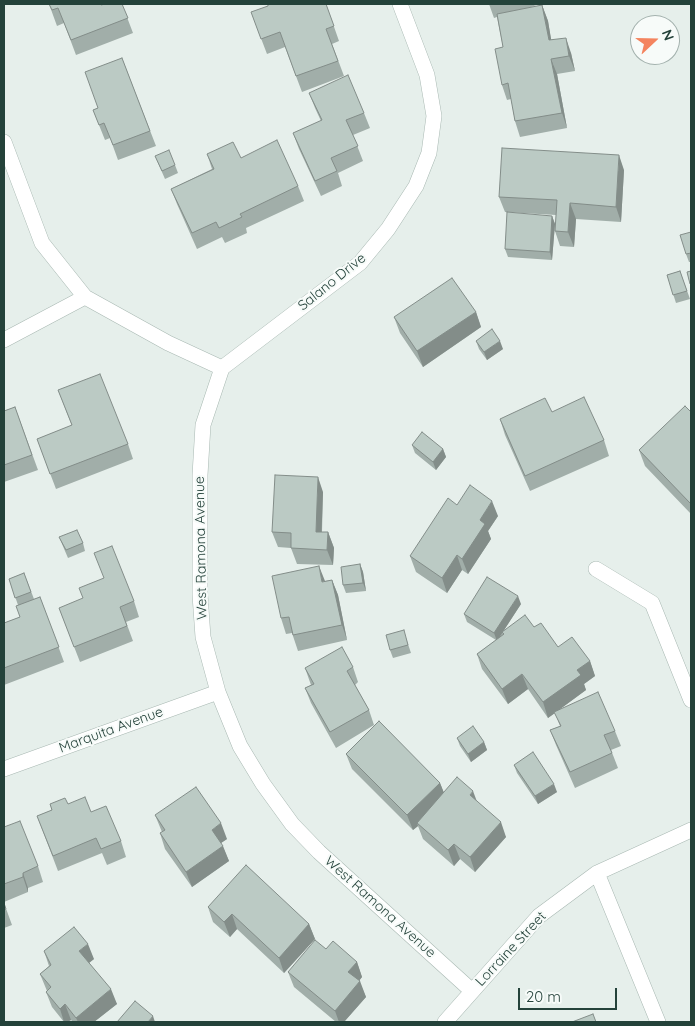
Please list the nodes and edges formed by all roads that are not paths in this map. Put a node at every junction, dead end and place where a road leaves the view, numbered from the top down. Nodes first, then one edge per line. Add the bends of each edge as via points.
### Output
1 (400, 4) edge
2 (4, 142) edge
3 (85, 297) junction
4 (4, 340) edge
5 (222, 368) junction
6 (596, 569) dead end
7 (218, 692) junction
8 (691, 700) edge
9 (4, 769) edge
10 (691, 830) edge
11 (598, 873) junction
12 (472, 991) junction
13 (445, 1022) edge
14 (658, 1022) edge

1 - 5 street, Salano Drive via 427,75 434,116 429,153 416,186 388,230 360,262
2 - 3 street via 42,243
3 - 4 street
3 - 5 street
5 - 7 street, West Ramona Avenue via 203,425 200,475 200,595 204,637
6 - 8 street via 652,603
7 - 9 street, Marquita Avenue
7 - 12 street, West Ramona Avenue via 240,746 292,824
10 - 11 street, Lorraine Street
11 - 12 street, Lorraine Street via 539,916
11 - 14 street
12 - 13 street, Lorraine Street

